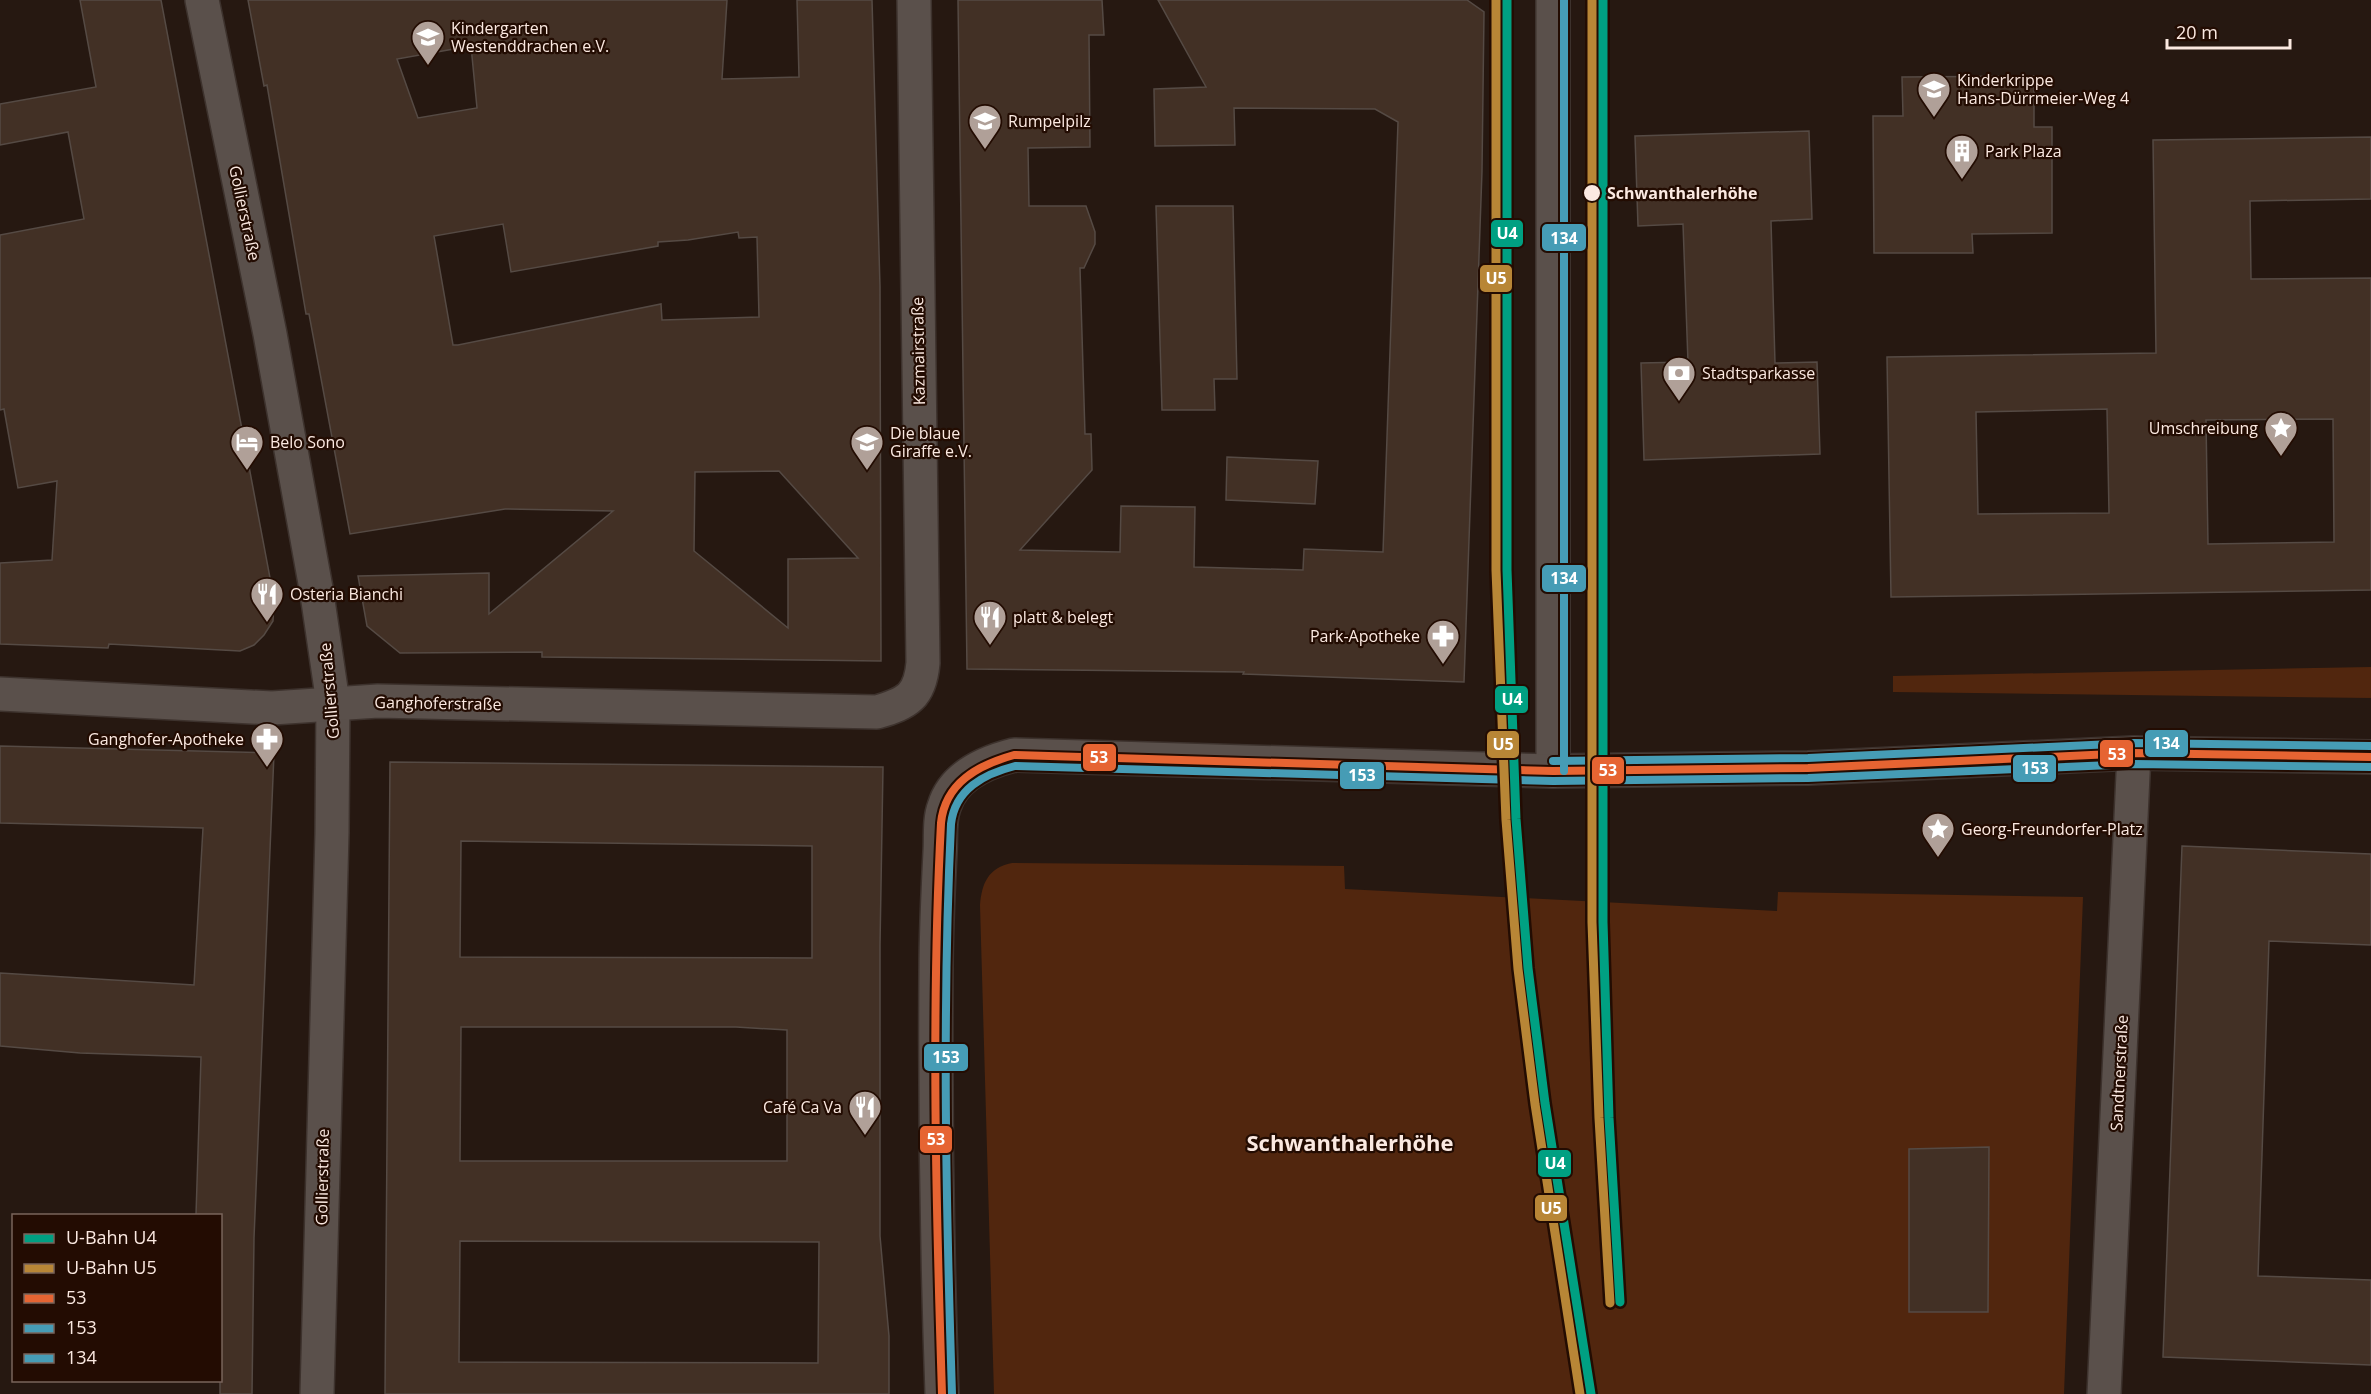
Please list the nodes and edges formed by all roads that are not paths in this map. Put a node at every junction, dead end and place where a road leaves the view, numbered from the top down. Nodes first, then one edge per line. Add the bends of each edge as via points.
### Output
1 (202, 0) edge
2 (914, 0) edge
3 (1553, 0) edge
4 (0, 694) edge
5 (333, 703) junction
6 (877, 712) joint
7 (2134, 753) junction
8 (2371, 757) edge
9 (1553, 771) junction
10 (317, 1394) edge
11 (942, 1394) edge
12 (2104, 1394) edge

1 - 5 street, Gollierstraße via 272,343
2 - 6 street, Kazmairstraße via 923,663 921,682 909,699
3 - 9 street
4 - 5 street, Ganghoferstraße via 272,708
5 - 6 street, Ganghoferstraße
5 - 10 street, Gollierstraße
7 - 8 street
7 - 9 street via 1808,768
7 - 12 street, Sandtnerstraße
9 - 11 street via 1014,755 992,760 954,788 943,807 936,934 936,1190

